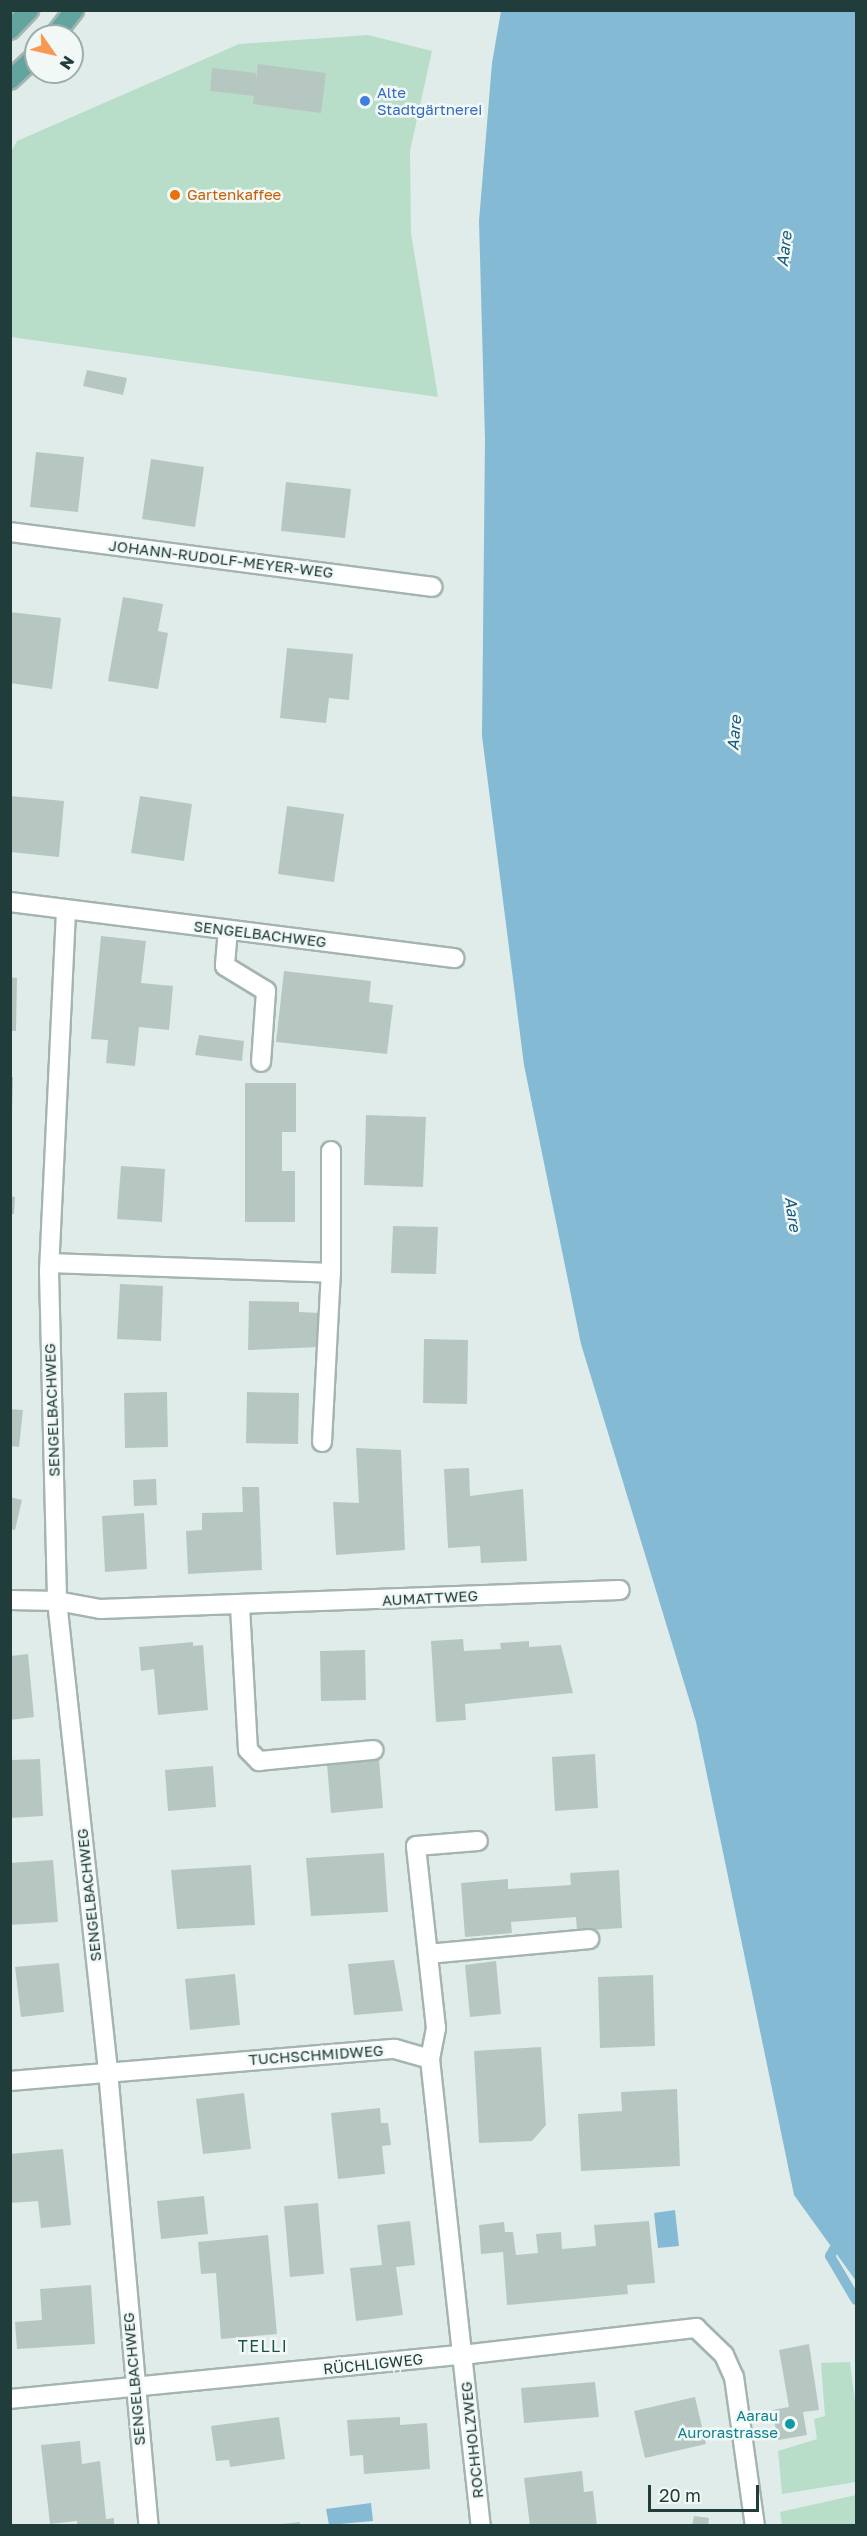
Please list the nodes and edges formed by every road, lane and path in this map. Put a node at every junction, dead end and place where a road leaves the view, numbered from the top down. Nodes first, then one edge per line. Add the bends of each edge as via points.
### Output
1 (29, 10) edge
2 (74, 10) edge
3 (63, 24) edge
4 (10, 30) edge
5 (24, 67) edge
6 (10, 80) edge
7 (10, 532) edge
8 (432, 587) dead end
9 (10, 902) edge
10 (66, 910) junction
11 (228, 930) junction
12 (454, 958) dead end
13 (261, 1062) dead end
14 (330, 1151) dead end
15 (50, 1263) junction
16 (331, 1273) junction
17 (322, 1442) dead end
18 (620, 1590) dead end
19 (10, 1600) edge
20 (57, 1601) junction
21 (240, 1607) junction
22 (373, 1750) dead end
23 (478, 1841) dead end
24 (589, 1939) dead end
25 (428, 1954) junction
26 (430, 2059) junction
27 (108, 2071) junction
28 (10, 2081) edge
29 (462, 2355) junction
30 (135, 2388) junction
31 (10, 2399) edge
32 (148, 2526) edge
33 (481, 2526) edge
34 (755, 2526) edge

1 - 4 main road
2 - 3 main road
5 - 6 main road
7 - 8 street, JOHANN-RUDOLF-MEYER-WEG
9 - 10 street, SENGELBACHWEG
10 - 11 street, SENGELBACHWEG
10 - 15 street, SENGELBACHWEG
11 - 12 street, SENGELBACHWEG
11 - 13 street via 225,966 266,991
14 - 16 street
15 - 16 street
15 - 20 street, SENGELBACHWEG
16 - 17 street
18 - 21 street, AUMATTWEG
19 - 20 street, AUMATTWEG
20 - 21 street, AUMATTWEG via 100,1610
20 - 27 street, SENGELBACHWEG
21 - 22 street via 248,1750 259,1761
23 - 25 street via 416,1846
24 - 25 street
25 - 26 street via 436,2028
26 - 27 street, TUCHSCHMIDWEG via 395,2049
26 - 29 street
27 - 28 street, TUCHSCHMIDWEG
27 - 30 street, SENGELBACHWEG
29 - 30 street, RÜCHLIGWEG
29 - 33 street, ROCHHOLZWEG
29 - 34 street, RÜCHLIGWEG via 696,2328 724,2355 734,2377
30 - 31 street, RÜCHLIGWEG
30 - 32 street, SENGELBACHWEG

